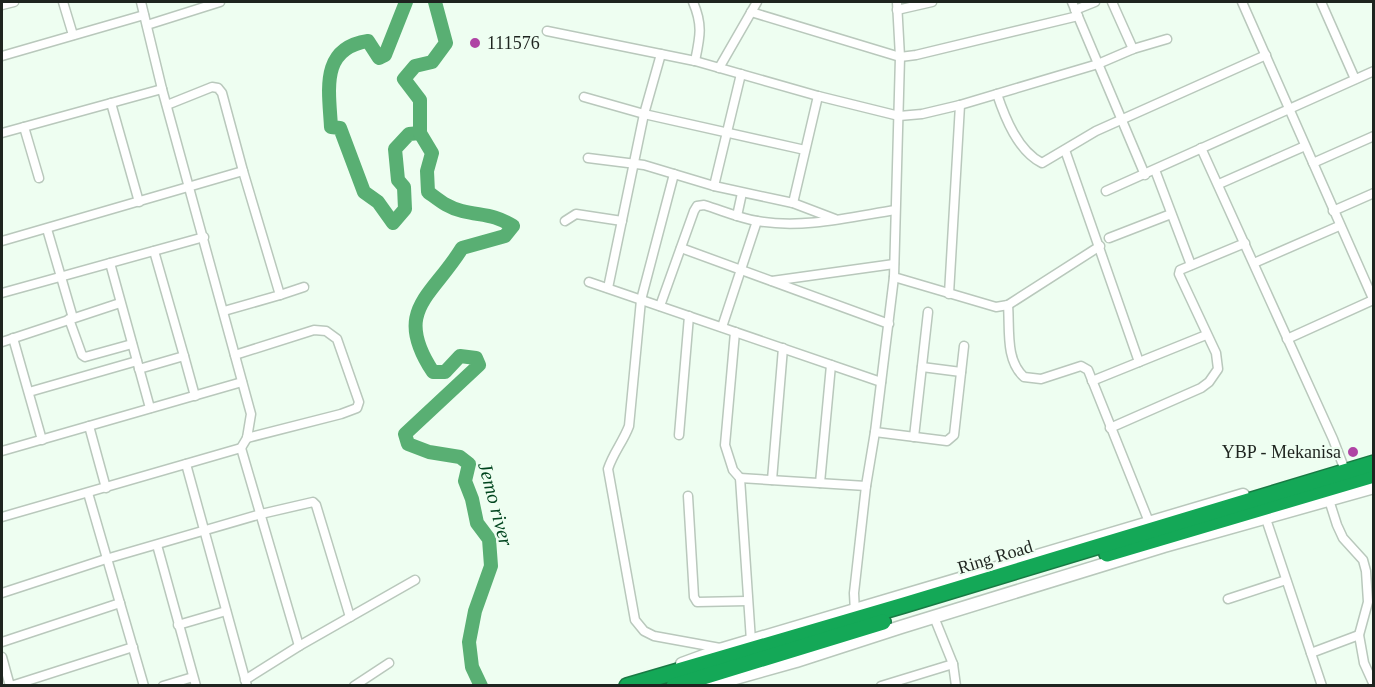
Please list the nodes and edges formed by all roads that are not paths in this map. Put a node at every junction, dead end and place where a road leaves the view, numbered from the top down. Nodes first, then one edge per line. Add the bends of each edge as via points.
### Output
1 (14, 2) edge
2 (63, 2) edge
3 (141, 2) edge
4 (214, 2) edge
5 (693, 2) edge
6 (757, 2) edge
7 (932, 2) edge
8 (1095, 2) edge
9 (1112, 2) edge
10 (1242, 2) edge
11 (1321, 2) edge
12 (2, 5) edge
13 (897, 6) edge
14 (1075, 9) edge
15 (751, 12) junction
16 (144, 15) junction
17 (147, 25) junction
18 (547, 31) dead end
19 (73, 35) junction
20 (1167, 39) dead end
21 (1133, 50) junction
22 (661, 54) junction
23 (1266, 55) junction
24 (2, 56) edge
25 (900, 57) junction
26 (695, 61) junction
27 (1098, 64) junction
28 (719, 68) junction
29 (1374, 71) edge
30 (741, 74) junction
31 (1354, 79) junction
32 (162, 89) junction
33 (997, 94) junction
34 (818, 96) junction
35 (584, 98) dead end
36 (111, 103) junction
37 (167, 105) junction
38 (960, 105) junction
39 (1290, 109) junction
40 (644, 114) junction
41 (898, 116) junction
42 (1122, 120) junction
43 (24, 127) junction
44 (727, 132) junction
45 (2, 133) edge
46 (1374, 136) edge
47 (1305, 146) junction
48 (1201, 148) junction
49 (805, 150) junction
50 (1065, 150) junction
51 (588, 158) dead end
52 (1313, 163) junction
53 (634, 165) junction
54 (1155, 170) junction
55 (243, 171) junction
56 (674, 174) junction
57 (1145, 175) junction
58 (39, 178) dead end
59 (1219, 184) junction
60 (714, 186) junction
61 (190, 187) junction
62 (1106, 191) dead end
63 (742, 193) junction
64 (1374, 193) edge
65 (139, 202) junction
66 (793, 203) junction
67 (895, 210) junction
68 (1333, 211) junction
69 (1171, 214) junction
70 (737, 216) junction
71 (835, 219) junction
72 (565, 221) dead end
73 (622, 221) junction
74 (757, 221) junction
75 (1339, 226) junction
76 (46, 229) junction
77 (204, 237) junction
78 (1109, 237) dead end
79 (2, 241) edge
80 (1245, 243) junction
81 (1100, 246) junction
82 (681, 248) junction
83 (154, 251) junction
84 (110, 263) junction
85 (1254, 263) junction
86 (894, 264) junction
87 (1191, 265) junction
88 (741, 270) junction
89 (62, 276) junction
90 (894, 277) junction
91 (771, 281) junction
92 (589, 282) dead end
93 (304, 287) dead end
94 (608, 288) junction
95 (2, 293) edge
96 (949, 294) junction
97 (280, 295) junction
98 (1372, 295) edge
99 (641, 300) junction
100 (120, 303) junction
101 (1008, 305) junction
102 (660, 306) junction
103 (224, 311) junction
104 (928, 312) dead end
105 (689, 316) junction
106 (71, 318) junction
107 (889, 324) junction
108 (722, 327) junction
109 (735, 332) junction
110 (1206, 335) junction
111 (13, 338) junction
112 (1287, 339) junction
113 (2, 342) edge
114 (132, 344) junction
115 (964, 346) dead end
116 (783, 348) junction
117 (235, 355) junction
118 (184, 356) junction
119 (1139, 362) junction
120 (138, 365) junction
121 (831, 365) junction
122 (922, 367) junction
123 (961, 372) junction
124 (1092, 381) junction
125 (242, 382) junction
126 (881, 382) junction
127 (29, 392) junction
128 (195, 396) junction
129 (150, 408) junction
130 (89, 426) junction
131 (1110, 428) junction
132 (874, 432) junction
133 (679, 435) dead end
134 (914, 437) junction
135 (247, 438) junction
136 (42, 440) junction
137 (242, 448) junction
138 (2, 451) edge
139 (1374, 456) edge
140 (1374, 463) edge
141 (186, 464) junction
142 (1343, 465) junction
143 (1374, 475) edge
144 (740, 478) junction
145 (772, 480) junction
146 (820, 483) junction
147 (866, 486) junction
148 (1374, 487) edge
149 (106, 488) junction
150 (88, 493) junction
151 (688, 496) dead end
152 (1329, 500) junction
153 (261, 514) junction
154 (1265, 516) junction
155 (2, 517) edge
156 (1149, 522) junction
157 (205, 531) junction
158 (157, 545) junction
159 (106, 559) junction
160 (415, 580) dead end
161 (1286, 580) junction
162 (2, 592) edge
163 (1228, 599) dead end
164 (747, 601) junction
165 (120, 603) junction
166 (226, 611) junction
167 (350, 617) junction
168 (934, 617) junction
169 (859, 624) junction
170 (178, 625) junction
171 (1359, 635) junction
172 (751, 641) junction
173 (2, 642) edge
174 (299, 646) junction
175 (133, 647) junction
176 (723, 649) junction
177 (1311, 653) junction
178 (2, 657) edge
179 (389, 663) dead end
180 (953, 664) junction
181 (650, 679) junction
182 (195, 681) edge
183 (735, 682) edge
184 (246, 683) edge
185 (894, 684) edge
186 (1374, 685) edge
187 (10, 686) edge
188 (144, 686) edge
189 (163, 686) edge
190 (354, 686) edge
191 (627, 686) edge
192 (674, 686) edge
193 (707, 686) edge
194 (880, 686) edge
195 (956, 686) edge
196 (1322, 686) edge

1 - 12 street
2 - 19 street
3 - 16 street
4 - 17 street
5 - 26 street via 701,27
6 - 15 street
7 - 13 street
8 - 14 street
9 - 21 street
10 - 23 street
11 - 31 street
13 - 25 street
14 - 25 street
14 - 27 street
15 - 25 street
15 - 28 street
16 - 17 street
16 - 19 street
17 - 32 street
18 - 22 street
19 - 24 street
20 - 21 street
21 - 27 street
22 - 26 street
22 - 40 street
23 - 39 street
23 - 42 street
25 - 41 street
26 - 28 street
27 - 33 street
27 - 42 street
28 - 30 street
29 - 31 street
30 - 34 street
30 - 44 street
31 - 39 street
32 - 36 street
32 - 37 street
33 - 38 street
33 - 50 street via 1010,130 1039,162
34 - 41 street
34 - 49 street
35 - 40 street
36 - 43 street
36 - 65 street
37 - 55 street via 218,88
37 - 61 street
38 - 41 street
38 - 96 street
39 - 47 street
39 - 48 street
40 - 44 street
40 - 53 street
41 - 67 street
42 - 50 street
42 - 57 street
43 - 45 street
43 - 58 street
44 - 49 street
44 - 60 street
46 - 52 street
47 - 52 street
47 - 59 street
48 - 54 street
48 - 59 street
49 - 66 street
50 - 81 street
51 - 53 street
52 - 68 street
53 - 56 street
53 - 73 street
54 - 57 street
54 - 69 street
55 - 61 street
55 - 97 street
56 - 60 street
56 - 99 street
57 - 62 street
59 - 80 street
60 - 63 street
61 - 65 street
61 - 77 street
63 - 66 street
63 - 70 street
64 - 68 street
65 - 76 street
66 - 71 street
67 - 71 street
67 - 86 street
68 - 75 street
69 - 78 street
69 - 87 street
70 - 74 street
70 - 82 street via 698,206
71 - 74 street via 808,223
72 - 73 street via 582,214
73 - 94 street
74 - 88 street
75 - 85 street
75 - 98 street
76 - 79 street
76 - 89 street
77 - 83 street
77 - 103 street
80 - 85 street
80 - 87 street
81 - 101 street
81 - 119 street
82 - 88 street
82 - 102 street
83 - 84 street
83 - 118 street
84 - 89 street
84 - 100 street
85 - 112 street
86 - 90 street
86 - 91 street
87 - 110 street via 1180,270 1179,279
88 - 91 street
88 - 108 street
89 - 95 street
89 - 106 street
90 - 96 street
90 - 107 street
91 - 107 street
92 - 94 street
93 - 97 street
94 - 99 street
96 - 101 street via 988,306
97 - 103 street
98 - 112 street
99 - 102 street
99 - 176 street via 629,426 608,469 635,620 654,636
100 - 106 street
100 - 114 street
101 - 124 street via 1012,358 1024,377 1041,379 1085,366
102 - 105 street
103 - 117 street
104 - 122 street
105 - 108 street
105 - 133 street
106 - 111 street
106 - 114 street via 85,357
107 - 126 street
108 - 109 street
109 - 116 street
109 - 144 street via 725,445 733,470
110 - 119 street
110 - 131 street via 1218,361 1218,369 1209,382
111 - 113 street
111 - 127 street
112 - 142 street
114 - 120 street
115 - 123 street
116 - 121 street
116 - 145 street
117 - 125 street
117 - 135 street via 314,330 326,331 337,339 359,402 357,408 341,414
118 - 120 street
118 - 128 street
119 - 124 street
120 - 127 street
120 - 129 street
121 - 126 street
121 - 146 street
122 - 123 street
122 - 134 street
123 - 134 street via 952,439
124 - 131 street
125 - 128 street
125 - 135 street via 251,414
126 - 132 street
127 - 136 street
128 - 129 street
129 - 130 street
130 - 136 street
130 - 149 street
131 - 156 street
132 - 134 street
132 - 147 street
135 - 137 street
136 - 138 street
137 - 141 street
137 - 153 street
139 - 142 street
140 - 169 highway, Ring Road
141 - 149 street
141 - 157 street
142 - 156 street
143 - 169 highway, Ring Road
144 - 145 street
144 - 164 street
145 - 146 street
146 - 147 street
147 - 169 street via 854,593
148 - 152 street
149 - 150 street
150 - 155 street
150 - 159 street
151 - 164 street via 694,597 697,602
152 - 154 street
152 - 171 street via 1336,525 1363,560 1366,571 1368,602
153 - 157 street
153 - 167 street via 308,502 316,505
153 - 174 street
154 - 161 street
154 - 168 street
156 - 169 street
157 - 158 street
157 - 166 street
158 - 159 street
158 - 170 street
159 - 162 street
159 - 165 street
160 - 167 street
161 - 163 street
161 - 177 street
164 - 172 street
165 - 173 street
165 - 175 street
166 - 170 street
166 - 184 street
167 - 174 street
168 - 169 street
168 - 180 street
169 - 172 street
169 - 181 highway, Ring Road
169 - 183 street
169 - 192 highway, Ring Road
170 - 182 street
171 - 177 street
171 - 186 street via 1364,663
172 - 176 street
174 - 184 street
175 - 187 street
175 - 188 street
176 - 181 street
177 - 196 street
178 - 187 street
179 - 190 street
180 - 185 street
180 - 195 street
181 - 191 highway, Ring Road
182 - 189 street
183 - 193 street
185 - 194 street

